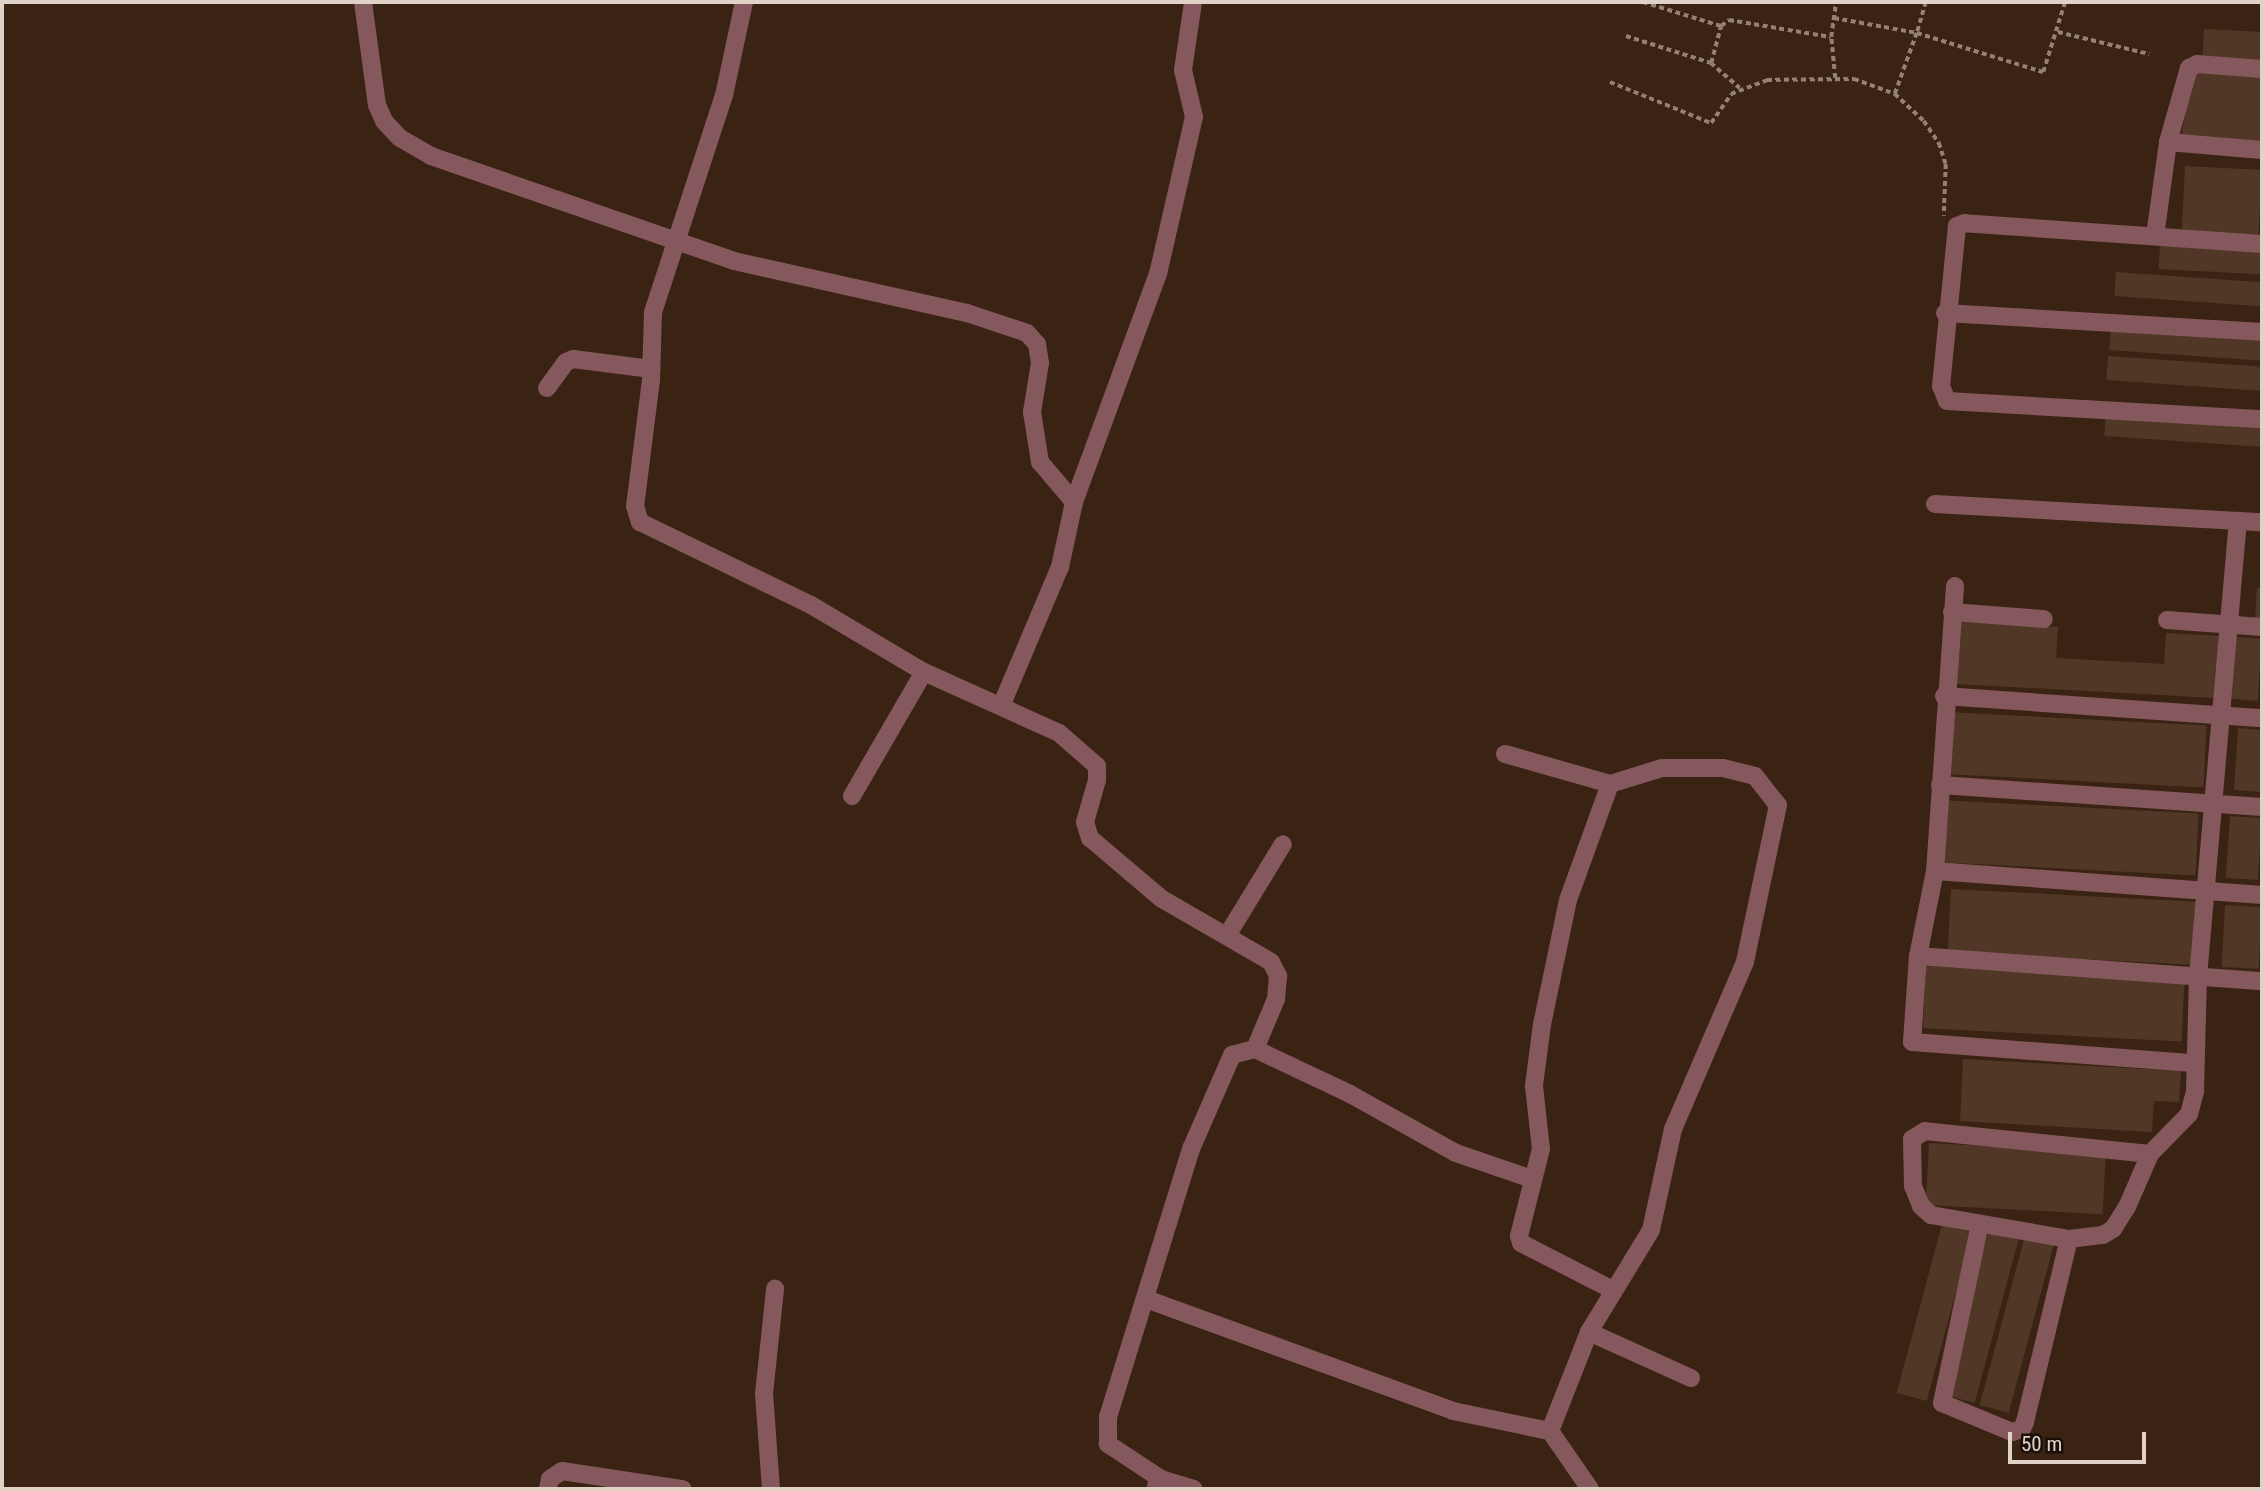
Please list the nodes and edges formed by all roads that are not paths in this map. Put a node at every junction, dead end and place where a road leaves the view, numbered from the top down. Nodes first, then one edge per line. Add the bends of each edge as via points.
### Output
1 (363, 2) edge
2 (744, 2) edge
3 (1193, 2) edge
4 (2262, 69) edge
5 (2168, 142) junction
6 (2262, 150) edge
7 (2155, 236) junction
8 (676, 241) junction
9 (2262, 244) edge
10 (1945, 313) junction
11 (2262, 332) edge
12 (651, 369) junction
13 (547, 388) dead end
14 (2262, 419) edge
15 (1074, 502) junction
16 (1936, 504) dead end
17 (2238, 521) junction
18 (2262, 523) edge
19 (1955, 586) dead end
20 (1952, 612) junction
21 (2044, 619) dead end
22 (2167, 620) dead end
23 (2230, 625) junction
24 (2262, 627) edge
25 (924, 672) junction
26 (1944, 696) junction
27 (1002, 704) junction
28 (2219, 714) junction
29 (2262, 718) edge
30 (1504, 754) dead end
31 (1610, 784) junction
32 (1940, 785) junction
33 (852, 796) dead end
34 (2215, 804) junction
35 (2262, 807) edge
36 (1283, 844) dead end
37 (1935, 870) junction
38 (2205, 891) junction
39 (2262, 895) edge
40 (1228, 934) junction
41 (1918, 956) junction
42 (2198, 977) junction
43 (2262, 981) edge
44 (1255, 1049) junction
45 (2193, 1063) junction
46 (2150, 1154) junction
47 (1532, 1179) junction
48 (1980, 1224) junction
49 (2069, 1238) junction
50 (775, 1289) dead end
51 (1613, 1290) junction
52 (1146, 1299) junction
53 (1589, 1332) junction
54 (1691, 1378) dead end
55 (1550, 1431) junction
56 (1158, 1484) edge
57 (548, 1489) edge
58 (676, 1489) edge
59 (683, 1489) edge
60 (771, 1489) edge
61 (1193, 1489) edge
62 (1590, 1489) edge

1 - 8 street via 377,104 384,121 400,138 431,156
2 - 8 street via 724,95
3 - 15 street via 1183,70 1195,117 1186,164 1158,274
4 - 5 street via 2197,64 2189,68
5 - 6 street
5 - 7 street
7 - 9 street
7 - 10 street via 1965,223 1954,230
8 - 12 street via 653,312
8 - 15 street via 734,261 967,313 1027,333 1037,344 1040,363 1032,412 1040,461
10 - 11 street
10 - 14 street via 1941,386 1947,401
12 - 13 street via 573,359
12 - 25 street via 635,506 640,522 811,605
15 - 27 street via 1060,567
16 - 17 street
17 - 18 street
17 - 23 street
19 - 20 street
20 - 21 street
20 - 26 street
22 - 23 street
23 - 24 street
23 - 28 street
25 - 27 street
25 - 33 street
26 - 28 street
26 - 32 street
27 - 40 street via 1059,733 1097,766 1085,822 1090,838 1162,899
28 - 29 street
28 - 34 street
30 - 31 street
31 - 47 street via 1568,900 1542,1024 1534,1086 1541,1149
31 - 51 street via 1662,768 1709,766 1755,776 1778,805 1745,962 1673,1129 1651,1230
32 - 34 street
32 - 37 street
34 - 35 street
34 - 38 street
36 - 40 street
37 - 38 street
37 - 41 street
38 - 39 street
38 - 42 street
40 - 44 street via 1271,962 1278,976 1276,999
41 - 42 street
41 - 45 street via 1910,1039 1915,1045
42 - 43 street
42 - 45 street
44 - 47 street via 1350,1094 1456,1153
44 - 52 street via 1233,1055 1208,1102
45 - 46 street via 2193,1106
46 - 48 street via 1917,1132 1912,1139 1913,1186 1921,1206 1931,1215
46 - 49 street via 2113,1229
47 - 51 street via 1519,1227 1521,1243
48 - 49 street
48 - 49 street via 1942,1403 2012,1432 2022,1429 2025,1422
50 - 60 street via 764,1394
51 - 53 street
52 - 55 street via 1453,1411
52 - 56 street via 1106,1434 1108,1444
53 - 54 street
53 - 55 street
55 - 62 street
56 - 61 street
57 - 58 street via 550,1479 562,1471
58 - 59 street

